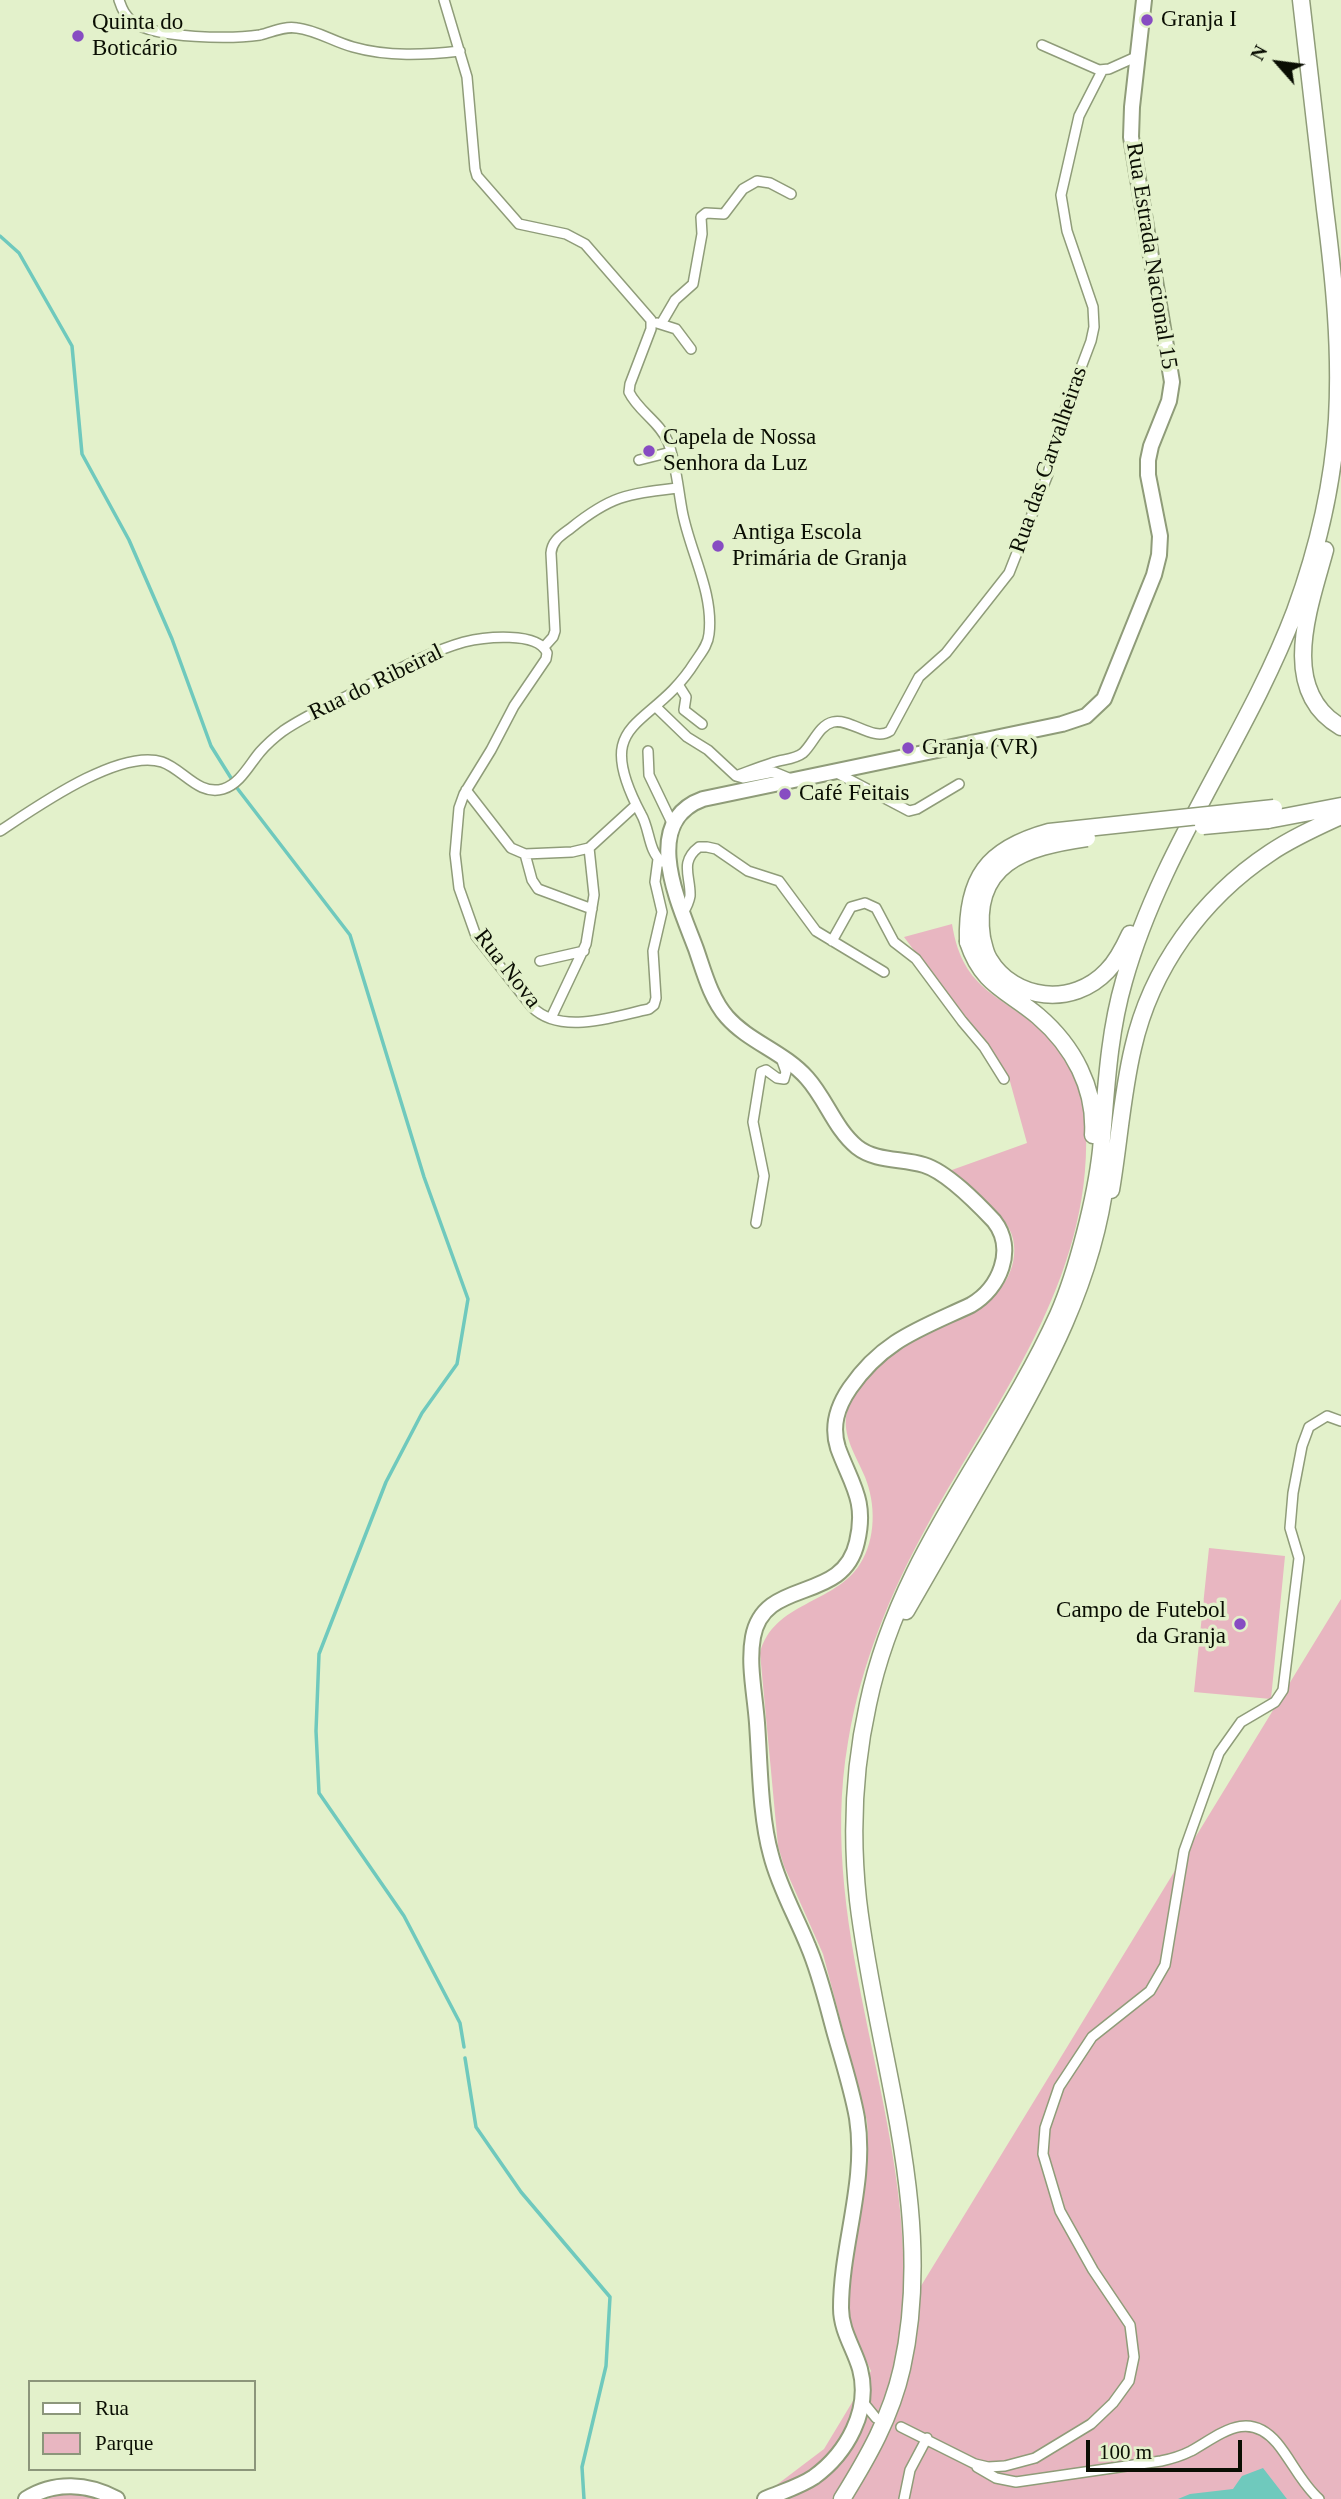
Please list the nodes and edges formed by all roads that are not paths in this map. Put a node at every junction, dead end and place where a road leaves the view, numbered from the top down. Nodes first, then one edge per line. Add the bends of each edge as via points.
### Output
1 (119, 0) edge
2 (444, 0) edge
3 (1144, 0) edge
4 (1301, 0) edge
5 (1311, 0) edge
6 (1042, 45) dead end
7 (460, 51) junction
8 (1138, 56) junction
9 (1102, 71) junction
10 (791, 194) dead end
11 (1334, 209) junction
12 (1341, 247) edge
13 (1341, 274) edge
14 (657, 323) junction
15 (691, 349) dead end
16 (1341, 428) edge
17 (671, 452) junction
18 (639, 460) dead end
19 (1341, 467) edge
20 (678, 488) junction
21 (544, 647) junction
22 (679, 686) junction
23 (656, 707) junction
24 (702, 724) dead end
25 (1341, 727) edge
26 (1240, 728) junction
27 (649, 751) dead end
28 (833, 771) junction
29 (736, 776) junction
30 (792, 780) junction
31 (959, 784) dead end
32 (466, 790) junction
33 (1341, 796) edge
34 (636, 805) junction
35 (1341, 806) edge
36 (1271, 814) junction
37 (1341, 816) edge
38 (673, 825) junction
39 (0, 831) edge
40 (589, 848) junction
41 (525, 854) junction
42 (664, 863) junction
43 (592, 909) junction
44 (683, 913) junction
45 (975, 940) junction
46 (832, 941) junction
47 (584, 951) junction
48 (540, 961) dead end
49 (884, 972) dead end
50 (551, 1018) junction
51 (779, 1053) junction
52 (1004, 1079) dead end
53 (1089, 1211) junction
54 (756, 1223) dead end
55 (1341, 1421) edge
56 (939, 1552) junction
57 (901, 2427) dead end
58 (927, 2438) junction
59 (970, 2462) junction
60 (26, 2499) edge
61 (117, 2499) edge
62 (765, 2499) edge
63 (842, 2499) edge
64 (853, 2499) edge
65 (904, 2499) edge
66 (1319, 2499) edge

1 - 7 street via 133,22 175,35 253,35 290,27 383,52
2 - 7 street
3 - 8 main road, Rua Estrada Nacional 15
4 - 26 highway via 1336,297 1337,422 1314,553 1294,612
5 - 11 highway
6 - 9 street
7 - 14 street via 477,176 519,224 566,234 585,244
8 - 9 street
8 - 28 main road, Rua Estrada Nacional 15 via 1131,137 1172,387 1148,460 1160,536 1157,566 1112,682 1099,705 1078,719
9 - 29 street, Rua das Carvalheiras via 1079,116 1061,195 1065,224 1093,307 1094,331 1059,426 1048,474 1009,573 946,653 919,677 890,731 879,734 832,722 795,757
10 - 14 street via 757,181 743,189 724,214 703,215 694,284
11 - 12 highway
11 - 13 highway
14 - 15 street via 679,332
14 - 17 street via 629,392 666,437
16 - 56 highway via 1324,534 1309,590 1245,737 1155,916 1135,972 1122,1034 1101,1211 1080,1287 1035,1386
17 - 18 street
17 - 20 street
19 - 25 highway via 1303,654 1311,696 1328,719
20 - 21 street via 623,496 594,509 553,543 555,631
20 - 22 street via 705,592 709,627 706,646
21 - 32 street via 545,662
21 - 39 street, Rua do Ribeiral via 528,639 485,639 428,655 291,726 263,748 236,782 223,789 206,789 163,762 135,761 58,793
22 - 23 street
22 - 24 street via 687,699 684,710
23 - 29 street
23 - 34 street via 632,726 621,746 622,768
26 - 45 highway via 1123,949 1106,972 1079,990 1041,995 1001,976
26 - 53 highway via 1167,871 1122,986
27 - 38 street via 649,775
28 - 30 main road, Rua Estrada Nacional 15
28 - 31 street via 909,811
29 - 30 street via 774,772
30 - 38 main road, Rua Estrada Nacional 15 via 697,801 681,812
32 - 41 street via 511,848
32 - 50 street, Rua Nova via 460,804 455,862 474,930 532,1007
33 - 36 highway
34 - 40 street
34 - 42 street
35 - 36 highway
36 - 45 highway, bridge via 1049,832 1026,838 998,855 981,874 970,899
37 - 56 highway via 1304,833 1234,880 1194,922 1156,981 1133,1048 1106,1218 1080,1307 1034,1402
38 - 42 main road
40 - 41 street
40 - 43 street
41 - 43 street via 538,889
42 - 44 main road
42 - 50 street, Rua Nova via 655,882 662,912 653,951 654,1005 579,1022
43 - 47 street
44 - 46 street via 690,897 687,862 695,850 707,847 748,871 779,881 813,928
44 - 51 main road via 721,1010 735,1025
45 - 53 highway via 980,968 1059,1035 1085,1081 1094,1125
46 - 49 street
46 - 52 street via 851,907 861,902 873,906 894,942 916,959
47 - 48 street
47 - 50 street
51 - 54 street via 786,1076 782,1080 762,1071 753,1122 764,1176
51 - 62 main road via 811,1083 858,1148 930,1167 994,1221 1004,1248 1001,1271 980,1299 879,1353 846,1394 835,1433 858,1497 855,1548 846,1566 831,1580 779,1599 765,1609 751,1648 769,1852 816,1968 857,2121 858,2170 841,2308 843,2327 859,2368 863,2403 844,2444 816,2476
53 - 63 highway via 1060,1310 940,1521 891,1621 868,1704 854,1803 857,1895 906,2172 914,2252 911,2317 901,2374 876,2444
55 - 59 street via 1327,1416 1309,1427 1302,1446 1290,1528 1299,1558 1283,1690 1275,1702 1241,1721 1219,1753 1184,1851 1165,1965 1150,1991 1093,2037 1059,2087 1045,2128 1043,2154 1060,2211 1130,2325 1134,2357 1129,2381 1091,2424 1035,2458 1001,2467
56 - 64 highway via 900,1624 877,1706 863,1803 867,1894 915,2171 923,2252 920,2318 910,2377 884,2448
57 - 58 street
58 - 59 street
58 - 65 street via 910,2470
59 - 66 street via 996,2478 1022,2482 1169,2459 1222,2432 1248,2426 1261,2429 1276,2442
60 - 61 main road via 61,2486 88,2488

